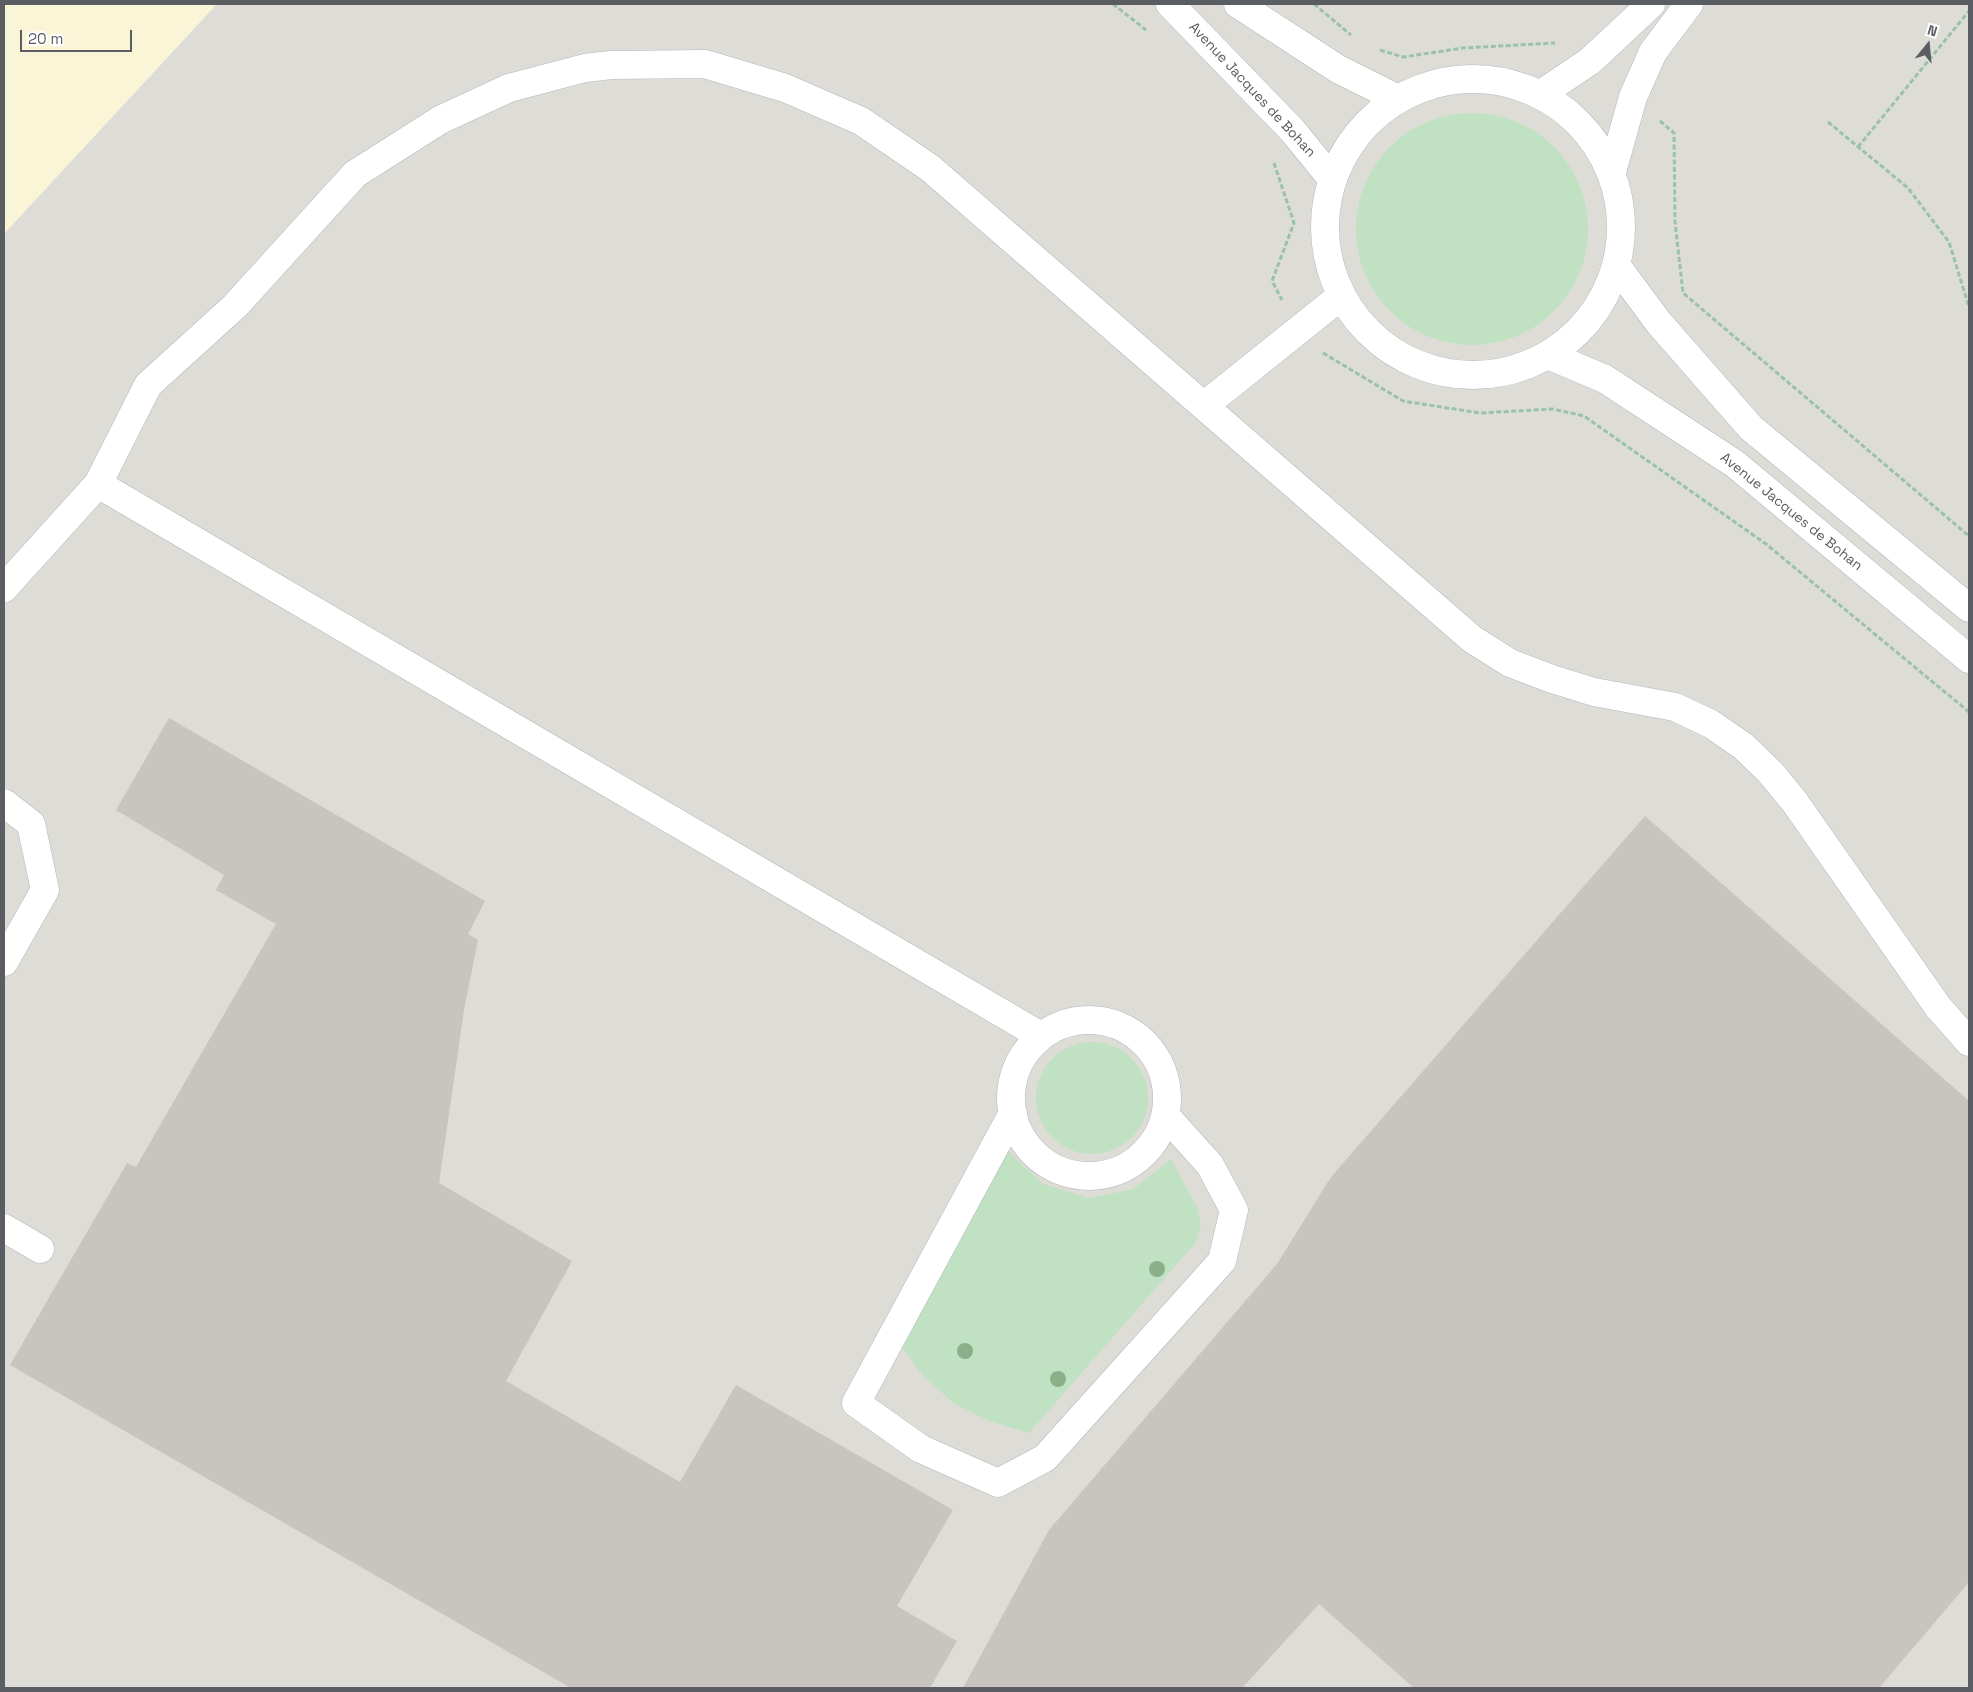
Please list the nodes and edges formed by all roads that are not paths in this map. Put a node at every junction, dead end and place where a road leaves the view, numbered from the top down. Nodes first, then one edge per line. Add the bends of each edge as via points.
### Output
1 (1170, 4) edge
2 (1238, 4) edge
3 (1650, 4) edge
4 (1689, 4) edge
5 (1540, 94) junction
6 (1398, 99) junction
7 (1612, 172) junction
8 (1332, 179) junction
9 (1616, 265) junction
10 (1342, 296) junction
11 (1548, 355) junction
12 (1205, 405) junction
13 (98, 484) junction
14 (4, 588) edge
15 (1969, 608) edge
16 (1969, 659) edge
17 (4, 803) edge
18 (4, 962) edge
19 (1041, 1036) junction
20 (1969, 1042) edge
21 (1013, 1113) junction
22 (1166, 1116) junction
23 (4, 1228) edge
24 (40, 1249) dead end

1 - 8 street, Avenue Jacques de Bohan via 1292,130
2 - 6 street via 1338,69
3 - 5 street via 1590,61
4 - 7 street via 1653,52 1632,97
5 - 6 street via 1505,82 1469,78 1432,84
5 - 7 street via 1583,127
6 - 8 street via 1370,120 1347,147
7 - 9 street via 1620,200 1622,229
8 - 10 street via 1325,218 1328,258
9 - 11 street via 1609,287 1594,314 1573,337
9 - 15 street via 1659,323 1751,428
10 - 11 street via 1372,334 1396,353 1432,369 1472,375 1511,370
10 - 12 street
11 - 16 street, Avenue Jacques de Bohan via 1605,380 1735,464
12 - 13 street via 930,168 861,121 785,88 705,64 611,64 509,88 440,120 355,174 235,306 148,385
12 - 20 street via 1472,639 1510,663 1594,692 1675,707 1710,724 1743,746 1794,801 1938,1007
13 - 14 street
13 - 19 street
17 - 18 street via 31,824 45,890
19 - 21 street via 1026,1052 1016,1070 1011,1091
19 - 22 street via 1064,1024 1090,1020 1115,1024 1139,1036 1156,1056 1166,1080
21 - 22 street via 1022,1138 1039,1158 1062,1171 1088,1176 1114,1173 1137,1160 1155,1141
21 - 22 street via 856,1403 921,1449 998,1483 1045,1458 1222,1261 1234,1210 1210,1164
23 - 24 street

